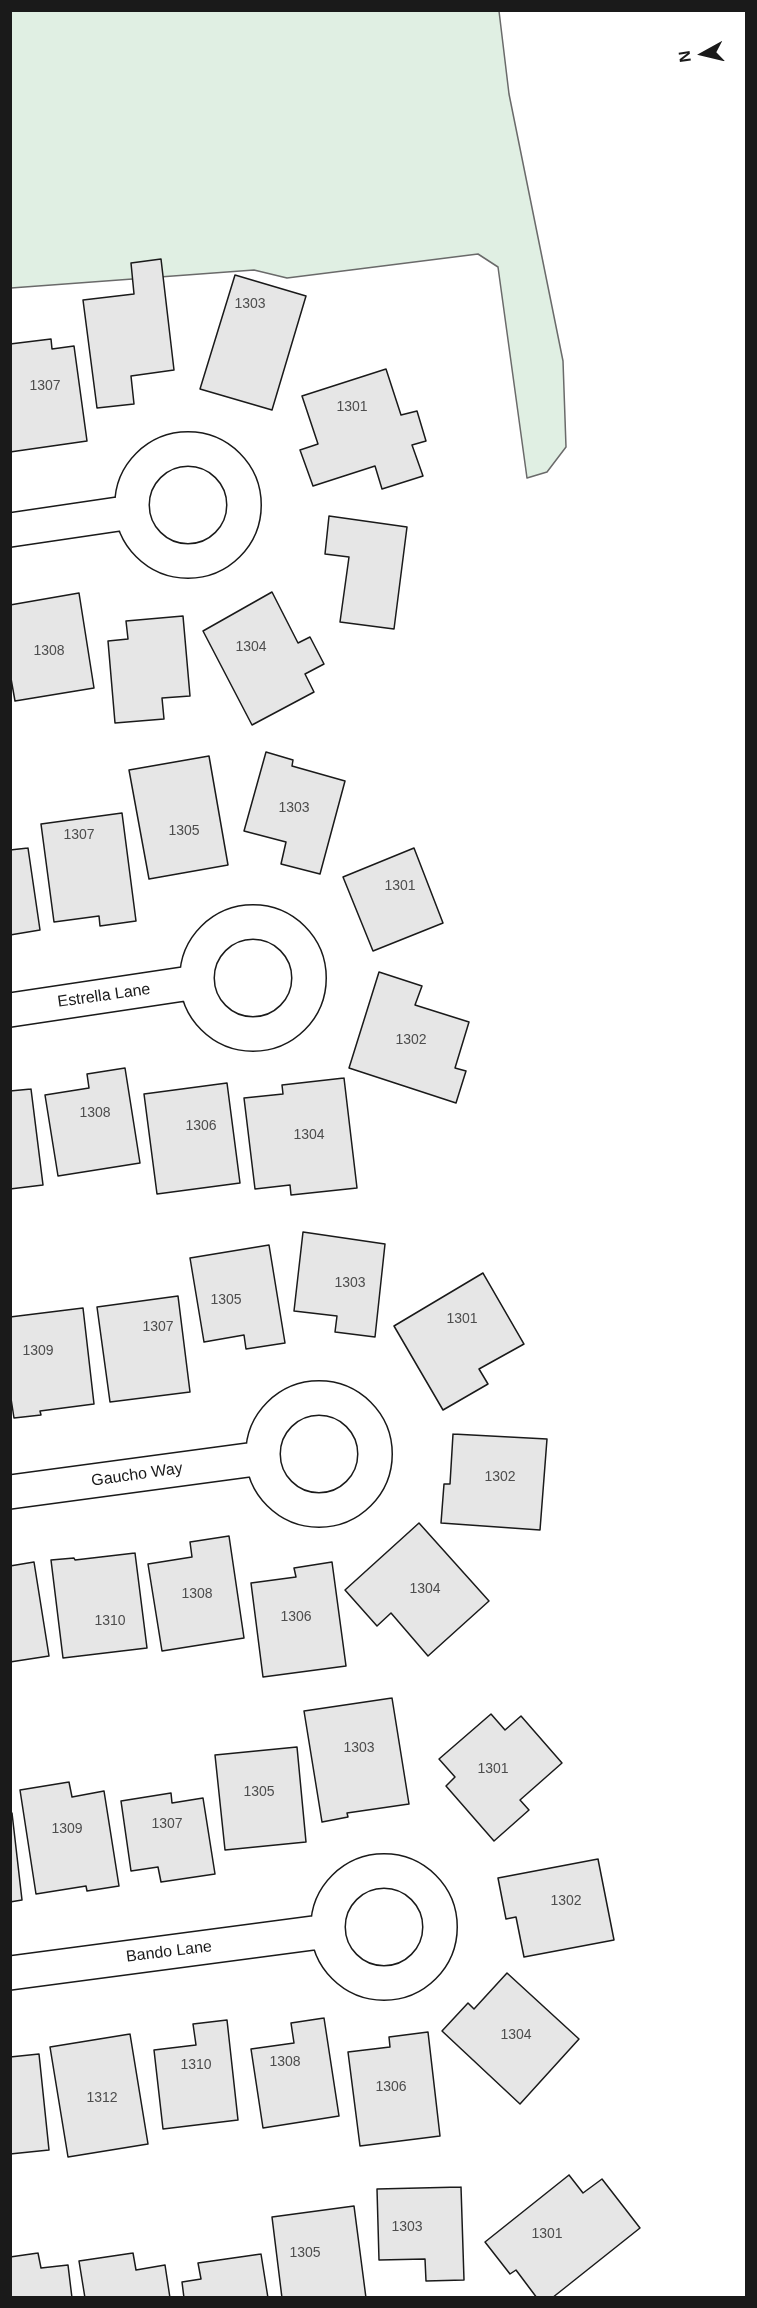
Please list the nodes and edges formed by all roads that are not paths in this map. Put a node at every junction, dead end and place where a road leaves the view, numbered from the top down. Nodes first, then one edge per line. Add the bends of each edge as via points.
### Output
1 (132, 512) dead end
2 (10, 530) edge
3 (197, 982) dead end
4 (10, 1010) edge
5 (263, 1458) dead end
6 (10, 1492) edge
7 (328, 1931) dead end
8 (10, 1973) edge

1 - 2 street
3 - 4 street, Estrella Lane
5 - 6 street, Gaucho Way
7 - 8 street, Bando Lane

